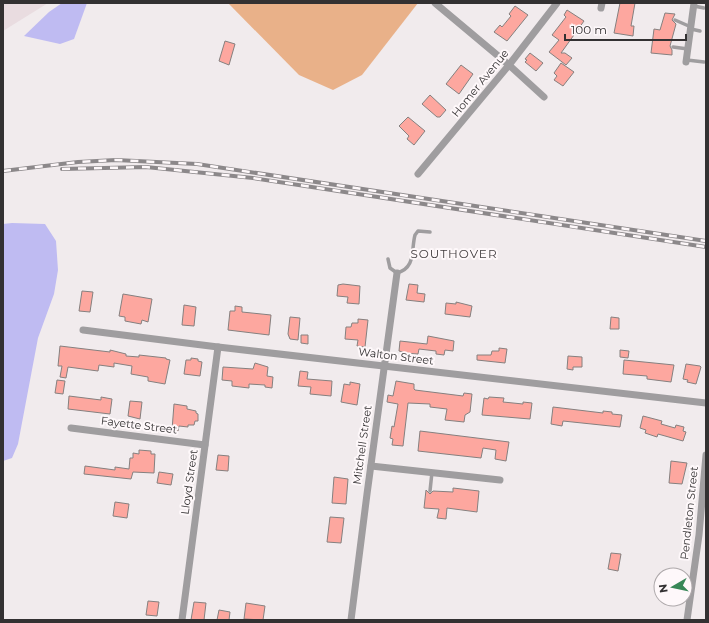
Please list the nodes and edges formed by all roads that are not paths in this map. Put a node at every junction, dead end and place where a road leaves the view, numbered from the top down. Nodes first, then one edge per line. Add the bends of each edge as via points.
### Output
1 (434, 3) edge
2 (557, 3) edge
3 (694, 4) edge
4 (704, 8) dead end
5 (675, 20) dead end
6 (691, 28) junction
7 (700, 31) dead end
8 (672, 47) dead end
9 (688, 49) junction
10 (686, 61) joint
11 (704, 62) dead end
12 (509, 65) junction
13 (544, 97) dead end
14 (418, 174) dead end
15 (430, 232) dead end
16 (388, 259) dead end
17 (397, 273) junction
18 (83, 330) dead end
19 (218, 347) junction
20 (384, 366) junction
21 (706, 403) edge
22 (71, 428) dead end
23 (205, 445) junction
24 (706, 455) edge
25 (371, 466) junction
26 (432, 472) junction
27 (500, 480) dead end
28 (430, 491) dead end
29 (702, 535) edge
30 (182, 620) edge
31 (352, 620) edge
32 (687, 620) edge

1 - 12 street
2 - 12 street, Homer Avenue
3 - 4 lane
3 - 6 street
5 - 6 lane
6 - 7 lane
6 - 9 street
8 - 9 lane
9 - 10 street
10 - 11 lane
12 - 13 street
12 - 14 street, Homer Avenue
15 - 17 lane via 415,234 410,265 405,271
16 - 17 lane via 390,268
17 - 20 street, Mitchell Street
18 - 19 street, Walton Street
19 - 20 street, Walton Street
19 - 23 street, Lloyd Street
20 - 21 street, Walton Street
20 - 25 street, Mitchell Street
22 - 23 street, Fayette Street
23 - 30 street, Lloyd Street
24 - 29 street, Pendleton Street
25 - 26 street
25 - 31 street, Mitchell Street
26 - 27 street
26 - 28 lane
29 - 32 street, Pendleton Street

